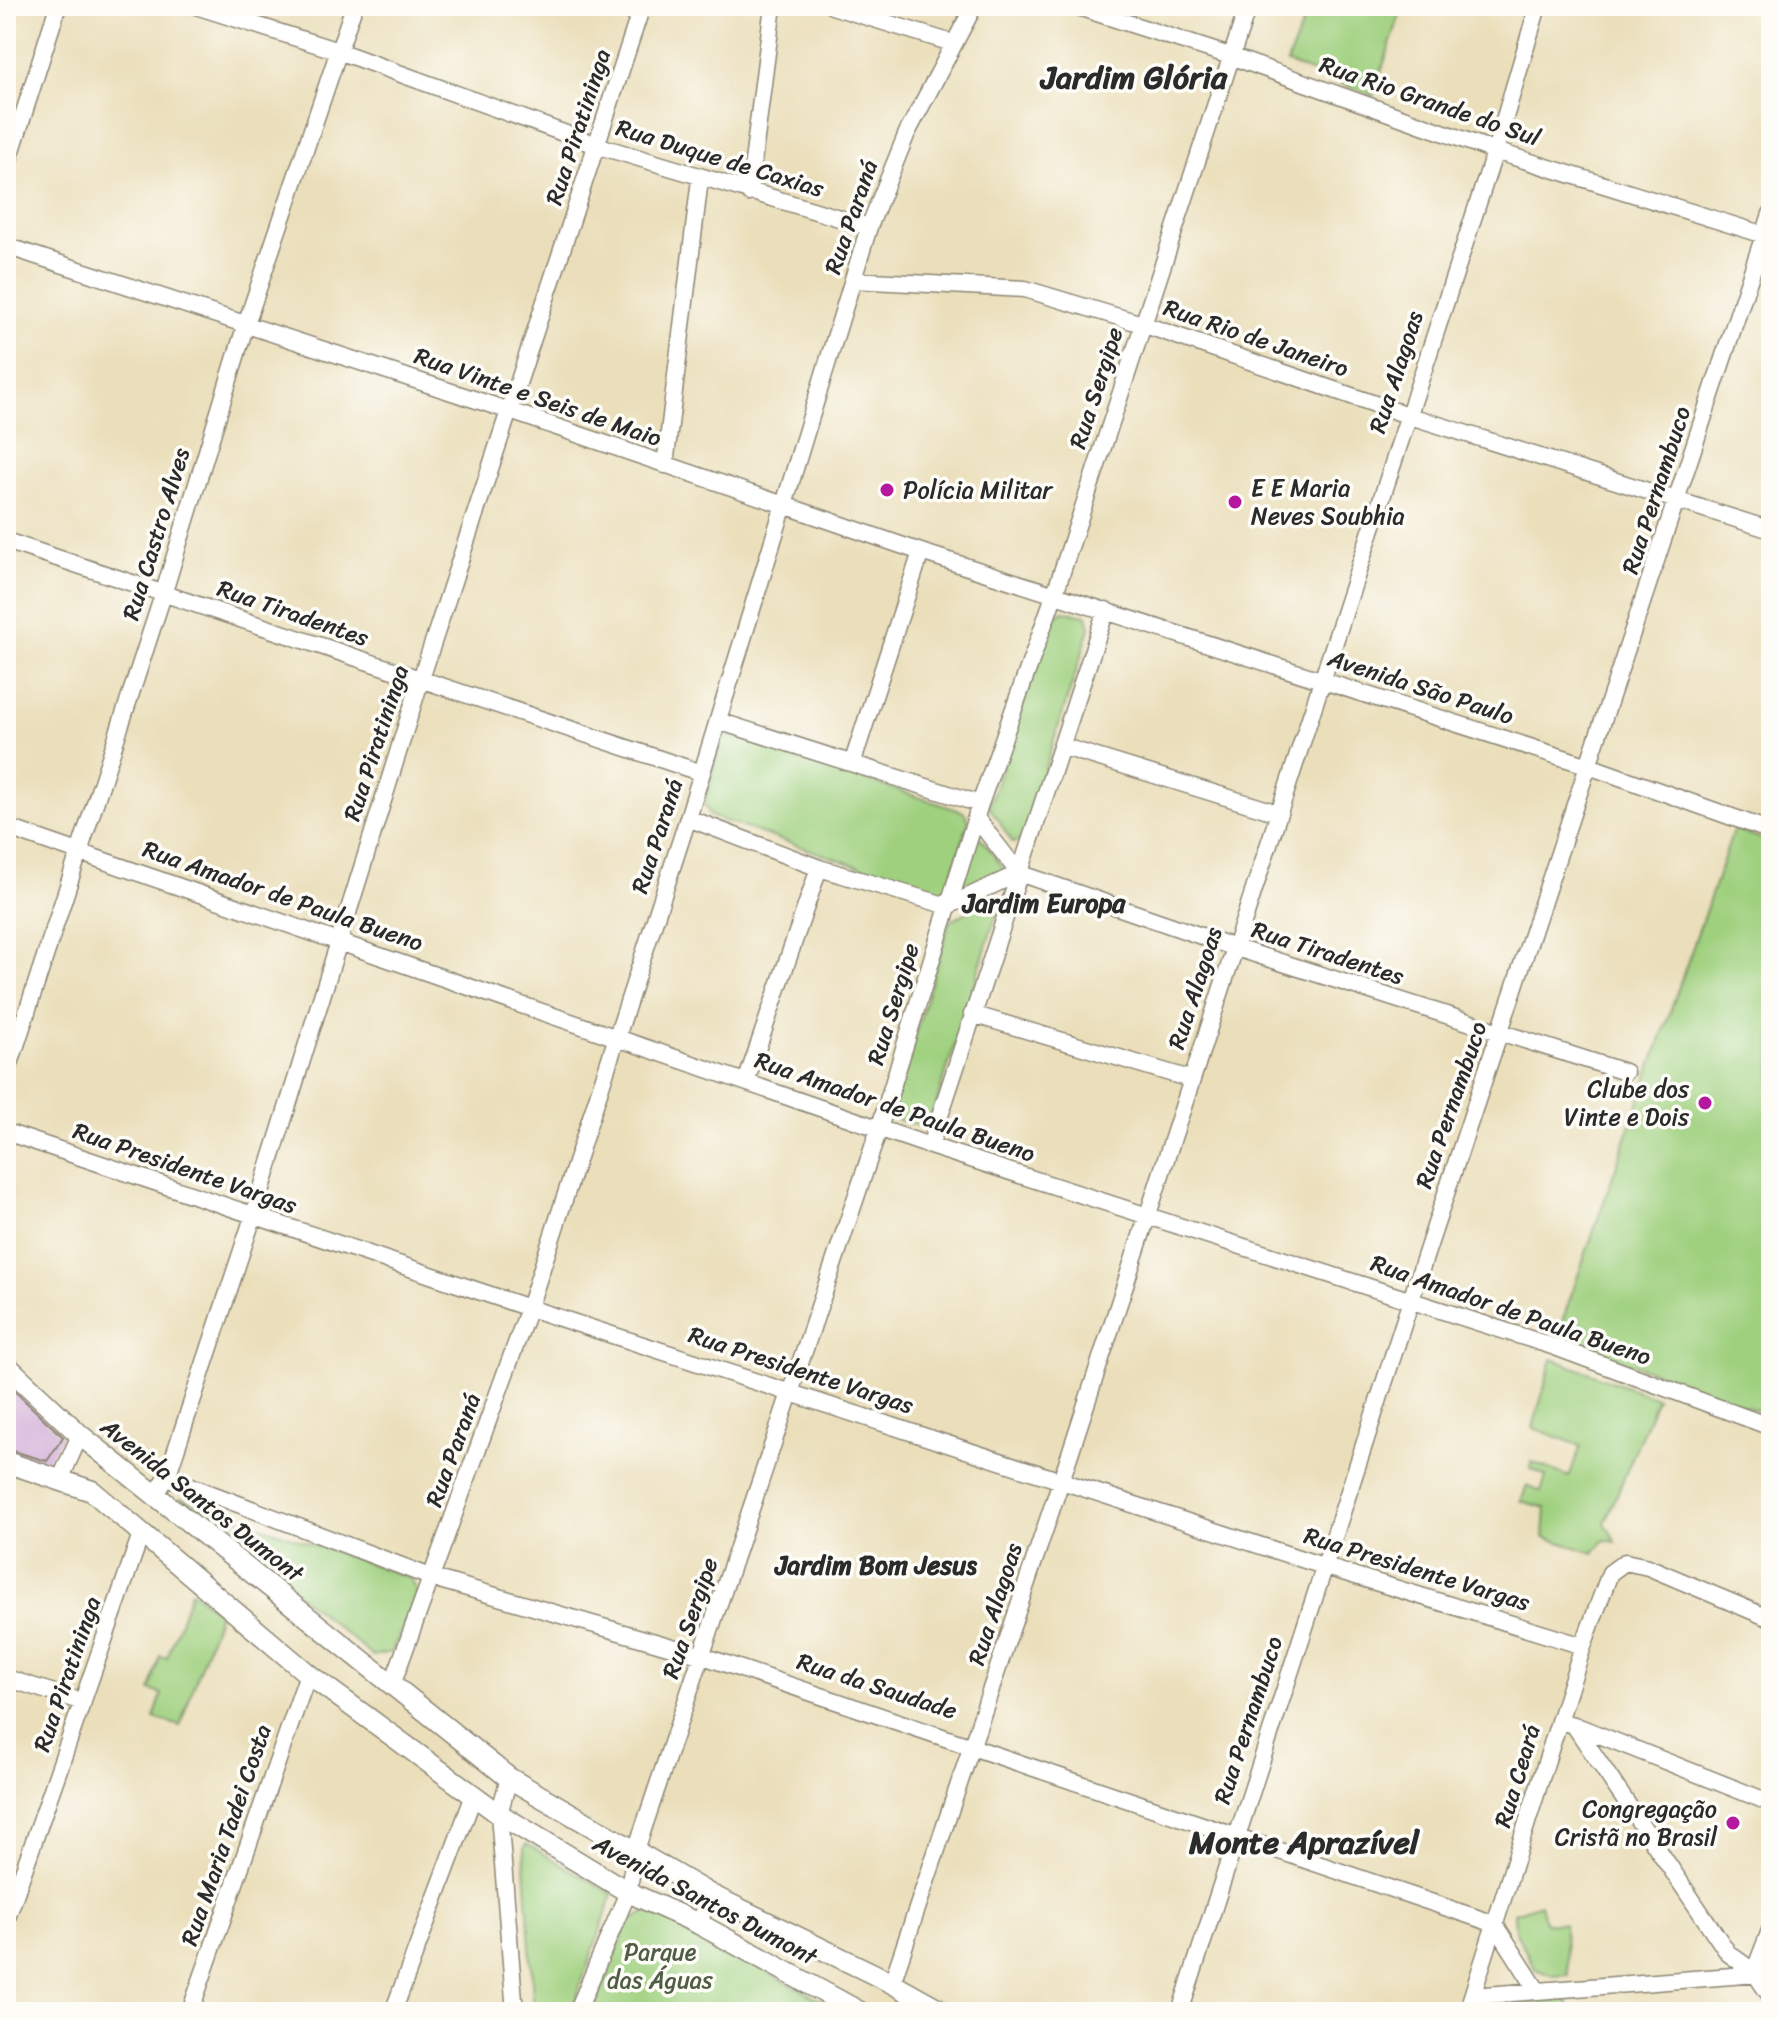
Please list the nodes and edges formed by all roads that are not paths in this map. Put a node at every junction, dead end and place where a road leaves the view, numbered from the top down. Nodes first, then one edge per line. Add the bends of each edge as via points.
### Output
1 (58, 6) edge
2 (196, 6) edge
3 (354, 6) edge
4 (642, 6) edge
5 (773, 6) edge
6 (832, 6) edge
7 (974, 6) edge
8 (1075, 6) edge
9 (1248, 6) edge
10 (1538, 6) edge
11 (952, 43) junction
12 (338, 51) junction
13 (1230, 56) junction
14 (599, 146) junction
15 (1495, 151) junction
16 (6, 169) edge
17 (700, 179) junction
18 (749, 193) junction
19 (1771, 214) edge
20 (869, 227) junction
21 (1768, 236) edge
22 (6, 246) edge
23 (853, 280) junction
24 (1142, 324) junction
25 (245, 327) junction
26 (510, 411) junction
27 (1407, 415) junction
28 (665, 465) junction
29 (1679, 500) junction
30 (784, 506) junction
31 (1771, 530) edge
32 (6, 541) edge
33 (921, 552) junction
34 (1055, 593) junction
35 (163, 595) junction
36 (1106, 610) junction
37 (1322, 681) junction
38 (420, 682) junction
39 (718, 721) junction
40 (1061, 746) junction
41 (853, 761) junction
42 (1589, 766) junction
43 (702, 773) junction
44 (978, 811) junction
45 (1278, 813) junction
46 (688, 818) junction
47 (6, 827) edge
48 (1771, 831) edge
49 (79, 850) junction
50 (819, 868) junction
51 (1019, 873) junction
52 (948, 906) junction
53 (339, 941) junction
54 (1233, 947) junction
55 (972, 1014) junction
56 (1500, 1034) junction
57 (615, 1039) junction
58 (1625, 1072) dead end
59 (6, 1076) edge
60 (1190, 1079) junction
61 (746, 1082) junction
62 (879, 1129) junction
63 (6, 1132) edge
64 (930, 1146) junction
65 (1145, 1215) junction
66 (253, 1217) junction
67 (1412, 1300) junction
68 (529, 1308) junction
69 (6, 1365) edge
70 (791, 1391) junction
71 (1771, 1427) edge
72 (80, 1435) junction
73 (6, 1462) edge
74 (60, 1480) junction
75 (1061, 1481) junction
76 (162, 1486) junction
77 (141, 1534) junction
78 (1323, 1566) junction
79 (433, 1578) junction
80 (1771, 1619) edge
81 (1583, 1646) junction
82 (703, 1656) junction
83 (308, 1674) junction
84 (6, 1678) edge
85 (392, 1685) junction
86 (83, 1702) junction
87 (1566, 1723) junction
88 (973, 1745) junction
89 (509, 1778) junction
90 (474, 1795) junction
91 (1771, 1803) edge
92 (499, 1814) junction
93 (1235, 1837) junction
94 (636, 1850) junction
95 (628, 1892) junction
96 (709, 1894) junction
97 (10, 1896) edge
98 (6, 1921) edge
99 (699, 1924) junction
100 (1495, 1924) junction
101 (1771, 1928) edge
102 (1754, 1972) junction
103 (1771, 1979) edge
104 (892, 1983) junction
105 (1537, 1990) junction
106 (1771, 1997) edge
107 (1469, 2004) edge
108 (190, 2012) edge
109 (393, 2012) edge
110 (515, 2012) edge
111 (577, 2012) edge
112 (860, 2012) edge
113 (944, 2012) edge
114 (1180, 2012) edge

1 - 16 street
2 - 12 street, Rua Duque de Caxias
3 - 12 street, Rua Castro Alves
4 - 14 street, Rua Piratininga
5 - 18 street
6 - 11 street
7 - 11 street, Rua Paraná
8 - 13 street, Rua Rio Grande do Sul
9 - 13 street, Rua Sergipe
10 - 15 street, Rua Alagoas
11 - 20 street, Rua Paraná via 907,133
12 - 14 street, Rua Duque de Caxias
12 - 25 street, Rua Castro Alves
13 - 15 street, Rua Rio Grande do Sul
13 - 24 street, Rua Sergipe
14 - 17 street, Rua Duque de Caxias
14 - 26 street, Rua Piratininga
15 - 21 street, Rua Rio Grande do Sul
15 - 27 street, Rua Alagoas
17 - 18 street, Rua Duque de Caxias
17 - 28 street
18 - 20 street, Rua Duque de Caxias
19 - 21 street, Rua Pernambuco
20 - 23 street, Rua Paraná
21 - 29 street, Rua Pernambuco
22 - 25 street, Rua Vinte e Seis de Maio
23 - 24 street, Rua Rio de Janeiro via 1025,289
23 - 30 street, Rua Paraná
24 - 27 street, Rua Rio de Janeiro
24 - 34 street, Rua Sergipe
25 - 26 street, Rua Vinte e Seis de Maio
25 - 35 street, Rua Castro Alves
26 - 28 street, Rua Vinte e Seis de Maio
26 - 38 street, Rua Piratininga
27 - 29 street, Rua Rio de Janeiro
27 - 37 street, Rua Alagoas
28 - 30 street, Rua Vinte e Seis de Maio
29 - 31 street, Rua Rio de Janeiro
29 - 42 street, Rua Pernambuco
30 - 33 street, Rua Vinte e Seis de Maio
30 - 39 street, Rua Paraná
32 - 35 street, Rua Tiradentes
33 - 34 street, Rua Vinte e Seis de Maio
33 - 41 street
34 - 36 street, Avenida São Paulo
34 - 44 street, Rua Sergipe
35 - 38 street, Rua Tiradentes
35 - 49 street, Rua Castro Alves
36 - 37 street, Avenida São Paulo
36 - 40 street
37 - 42 street, Avenida São Paulo
37 - 45 street, Rua Alagoas
38 - 43 street, Rua Tiradentes
38 - 53 street, Rua Piratininga
39 - 41 street
39 - 43 street, Rua Paraná
40 - 45 street
40 - 51 street
41 - 44 street
42 - 48 street, Avenida São Paulo
42 - 56 street, Rua Pernambuco
43 - 46 street, Rua Paraná
44 - 51 street
44 - 52 street, Rua Sergipe
45 - 54 street, Rua Alagoas
46 - 50 street
46 - 57 street, Rua Paraná
47 - 49 street, Rua Amador de Paula Bueno
49 - 53 street, Rua Amador de Paula Bueno
49 - 59 street, Rua Castro Alves
50 - 52 street
50 - 61 street
51 - 52 street
51 - 54 street, Rua Tiradentes
51 - 55 street
52 - 62 street, Rua Sergipe
53 - 57 street, Rua Amador de Paula Bueno
53 - 66 street, Rua Piratininga
54 - 56 street, Rua Tiradentes
54 - 60 street, Rua Alagoas
55 - 60 street
55 - 64 street
56 - 58 street, Rua Tiradentes
56 - 67 street, Rua Pernambuco
57 - 61 street, Rua Amador de Paula Bueno
57 - 68 street, Rua Paraná
60 - 65 street, Rua Alagoas
61 - 62 street, Rua Amador de Paula Bueno
62 - 64 street, Rua Amador de Paula Bueno
62 - 70 street, Rua Sergipe
63 - 66 street, Rua Presidente Vargas
64 - 65 street, Rua Amador de Paula Bueno
65 - 67 street, Rua Amador de Paula Bueno
65 - 75 street, Rua Alagoas
66 - 68 street, Rua Presidente Vargas
66 - 76 street, Rua Piratininga
67 - 71 street, Rua Amador de Paula Bueno
67 - 78 street, Rua Pernambuco
68 - 70 street, Rua Presidente Vargas
68 - 79 street, Rua Paraná
69 - 72 street
70 - 75 street, Rua Presidente Vargas
70 - 82 street, Rua Sergipe
72 - 74 street, Avenida Santos Dumont
72 - 76 street, Avenida Santos Dumont
73 - 74 street
74 - 77 street, Avenida Santos Dumont via 92,1491
75 - 78 street, Rua Presidente Vargas
75 - 88 street, Rua Alagoas
76 - 79 street, Rua da Saudade
76 - 85 street, Avenida Santos Dumont
77 - 83 street, Avenida Santos Dumont
77 - 86 street, Rua Piratininga
78 - 81 street, Rua Presidente Vargas
78 - 93 street, Rua Pernambuco
79 - 82 street, Rua da Saudade
79 - 85 street, Rua Paraná
80 - 81 street, Rua Ceará via 1625,1562 1610,1573
81 - 87 street, Rua Ceará
82 - 88 street, Rua da Saudade
82 - 94 street, Rua Sergipe
83 - 90 street, Avenida Santos Dumont
83 - 108 street, Rua Maria Tadei Costa
84 - 86 street
85 - 89 street, Avenida Santos Dumont
86 - 97 street, Rua Piratininga
87 - 91 street
87 - 100 street, Rua Ceará
87 - 102 street via 1728,1953
88 - 93 street, Rua da Saudade
88 - 104 street, Rua Alagoas
89 - 92 street
89 - 94 street, Avenida Santos Dumont
90 - 92 street, Avenida Santos Dumont
90 - 109 street
92 - 95 street, Avenida Santos Dumont
92 - 110 street
93 - 100 street, Rua da Saudade
93 - 114 street, Rua Pernambuco
94 - 95 street, Rua Sergipe
94 - 96 street, Avenida Santos Dumont
95 - 99 street, Avenida Santos Dumont
95 - 111 street, Rua Sergipe
96 - 99 street
96 - 104 street, Avenida Santos Dumont
97 - 98 street, Rua Piratininga
99 - 112 street, Avenida Santos Dumont
100 - 105 street
100 - 107 street, Rua Ceará
101 - 102 street
102 - 103 street
102 - 105 street
102 - 106 street
104 - 113 street, Avenida Santos Dumont
105 - 107 street

